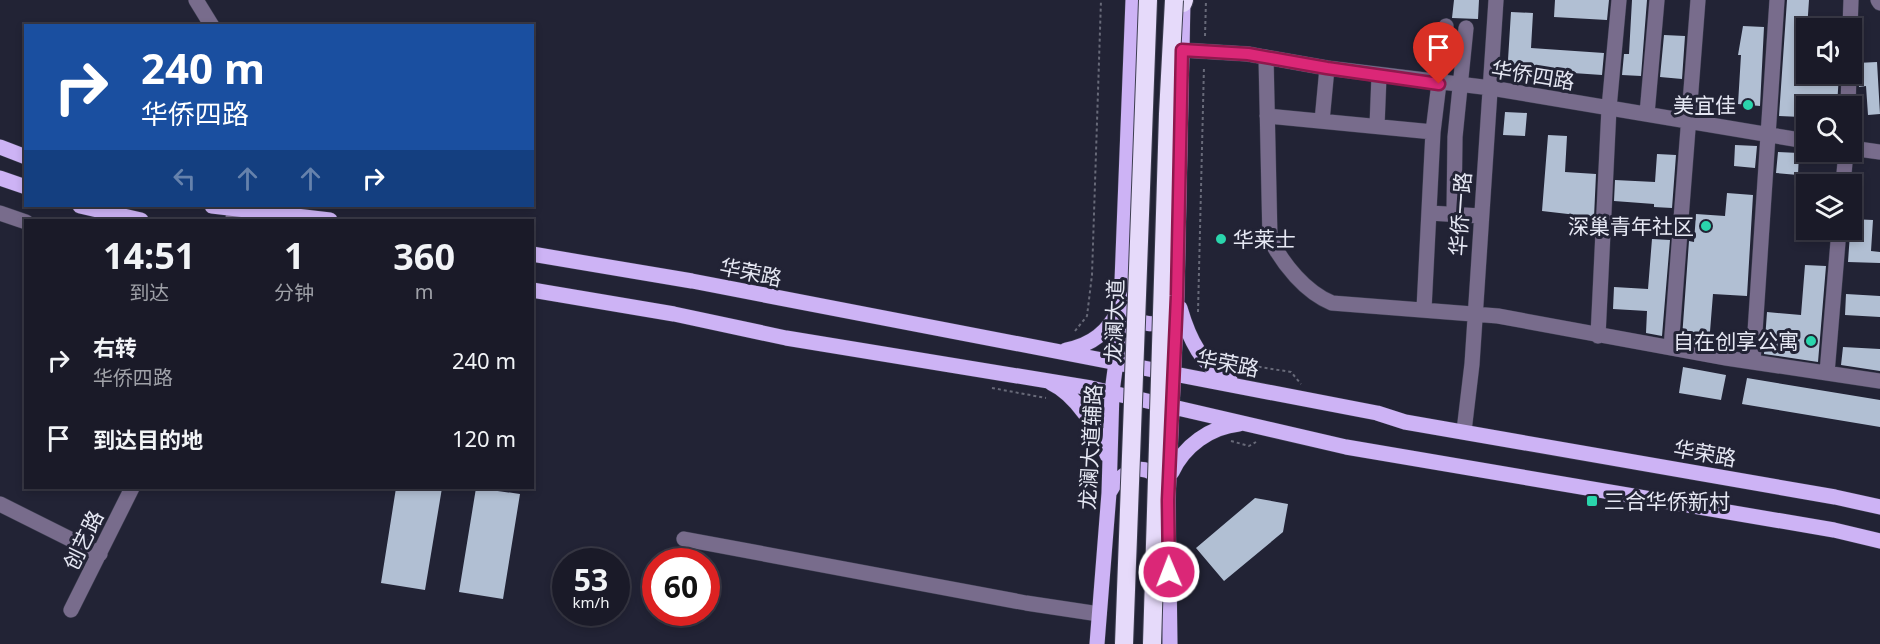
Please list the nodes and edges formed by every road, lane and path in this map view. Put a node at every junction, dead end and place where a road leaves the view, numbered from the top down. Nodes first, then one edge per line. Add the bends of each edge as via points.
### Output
1 (196, 0) edge
2 (1101, 0) edge
3 (1133, 0) edge
4 (1148, 0) edge
5 (1206, 0) edge
6 (1496, 0) edge
7 (1619, 0) edge
8 (1657, 0) edge
9 (1698, 0) edge
10 (1777, 0) edge
11 (1851, 0) edge
12 (1181, 1) edge
13 (1850, 18) edge
14 (211, 24) edge
15 (1446, 26) dead end
16 (1466, 28) dead end
17 (1205, 43) dead end
18 (1182, 50) junction
19 (1266, 57) junction
20 (1204, 66) dead end
21 (1327, 68) junction
22 (1379, 76) junction
23 (1439, 84) junction
24 (1459, 86) junction
25 (1491, 88) junction
26 (1609, 108) junction
27 (1647, 114) junction
28 (1267, 116) junction
29 (1688, 120) junction
30 (1322, 121) junction
31 (1377, 126) junction
32 (1432, 132) junction
33 (1768, 134) junction
34 (1796, 139) edge
35 (0, 147) edge
36 (1862, 150) edge
37 (1880, 152) edge
38 (24, 156) edge
39 (1, 181) edge
40 (24, 187) edge
41 (84, 207) edge
42 (216, 207) edge
43 (234, 212) edge
44 (0, 213) edge
45 (1429, 213) junction
46 (1454, 214) junction
47 (1481, 216) junction
48 (137, 219) edge
49 (324, 219) edge
50 (24, 221) edge
51 (1838, 240) edge
52 (534, 254) edge
53 (534, 290) edge
54 (1177, 303) junction
55 (1121, 305) junction
56 (1424, 309) junction
57 (1198, 314) dead end
58 (1475, 315) junction
59 (1074, 332) dead end
60 (1598, 336) junction
61 (1671, 348) junction
62 (1058, 351) junction
63 (1222, 360) dead end
64 (1117, 362) junction
65 (1754, 362) junction
66 (1291, 372) dead end
67 (1827, 373) junction
68 (1174, 374) junction
69 (1042, 380) junction
70 (1880, 381) edge
71 (983, 386) dead end
72 (1239, 386) junction
73 (1112, 392) junction
74 (1052, 399) dead end
75 (1174, 407) junction
76 (1246, 424) junction
77 (1464, 431) junction
78 (1109, 462) junction
79 (1169, 478) junction
80 (132, 489) edge
81 (1109, 493) junction
82 (1168, 500) junction
83 (0, 504) edge
84 (1880, 507) edge
85 (684, 538) dead end
86 (1880, 541) edge
87 (100, 554) junction
88 (71, 610) dead end
89 (1099, 614) junction
90 (1097, 644) edge
91 (1124, 644) edge
92 (1152, 644) edge
93 (1170, 644) edge

1 - 14 street
2 - 59 path via 1092,275 1087,316
3 - 55 main road, 龙澜大道辅路
4 - 91 highway, 龙澜大道, bridge
5 - 17 path
6 - 25 street, 华侨一路
7 - 26 street
8 - 27 street
9 - 29 street
10 - 33 street
11 - 13 street
12 - 18 main road
12 - 92 highway, bridge via 1167,125
15 - 23 street
16 - 24 street
18 - 19 street, 华侨四路
18 - 54 main road
19 - 21 street, 华侨四路
19 - 28 street
20 - 57 path
21 - 22 street, 华侨四路
21 - 30 street
22 - 23 street, 华侨四路
22 - 31 street
23 - 24 street, 华侨四路
23 - 32 street
24 - 25 street, 华侨四路
24 - 46 street
25 - 26 street, 华侨四路
25 - 47 street, 华侨一路
26 - 27 street, 华侨四路
26 - 60 street
27 - 29 street, 华侨四路
28 - 30 street
28 - 56 street via 1269,226 1276,250 1318,297 1332,303
29 - 33 street, 华侨四路
29 - 61 street
30 - 31 street
31 - 32 street
32 - 45 street
33 - 34 street, 华侨四路
33 - 65 street
35 - 38 main road
36 - 37 street
39 - 40 main road
41 - 48 main road
42 - 43 main road
43 - 49 main road via 274,211
44 - 50 street
45 - 46 street
45 - 56 street
46 - 47 street
47 - 58 street, 华侨一路
51 - 67 street
52 - 62 main road, 华荣路
53 - 69 main road via 786,338
54 - 55 main road via 1170,318 1159,324 1127,315
54 - 68 main road
54 - 72 main road via 1198,352 1216,372
55 - 62 main road via 1108,329 1098,338
55 - 64 main road, 龙澜大道辅路
56 - 58 street
58 - 60 street
58 - 77 street, 华侨一路
60 - 61 street
61 - 65 street
62 - 64 main road, 华荣路
63 - 66 path
64 - 68 main road, 华荣路
64 - 73 main road, 龙澜大道辅路
65 - 67 street
67 - 70 street
68 - 72 main road, 华荣路
68 - 75 main road
69 - 73 main road
69 - 78 main road via 1061,388 1072,400 1097,433
71 - 74 path
72 - 77 main road, 华荣路
73 - 75 main road
73 - 78 main road, 龙澜大道辅路
75 - 76 main road
75 - 79 main road
76 - 79 main road via 1223,428 1196,440
76 - 86 main road via 1346,447
77 - 84 main road, 华荣路
78 - 81 main road, 龙澜大道辅路
79 - 82 main road
80 - 87 street, 创艺路
81 - 82 main road via 1118,478 1138,470 1159,479
81 - 89 main road, 龙澜大道辅路
82 - 93 main road
83 - 87 street
85 - 89 street
87 - 88 street, 创艺路
89 - 90 main road, 龙澜大道辅路

